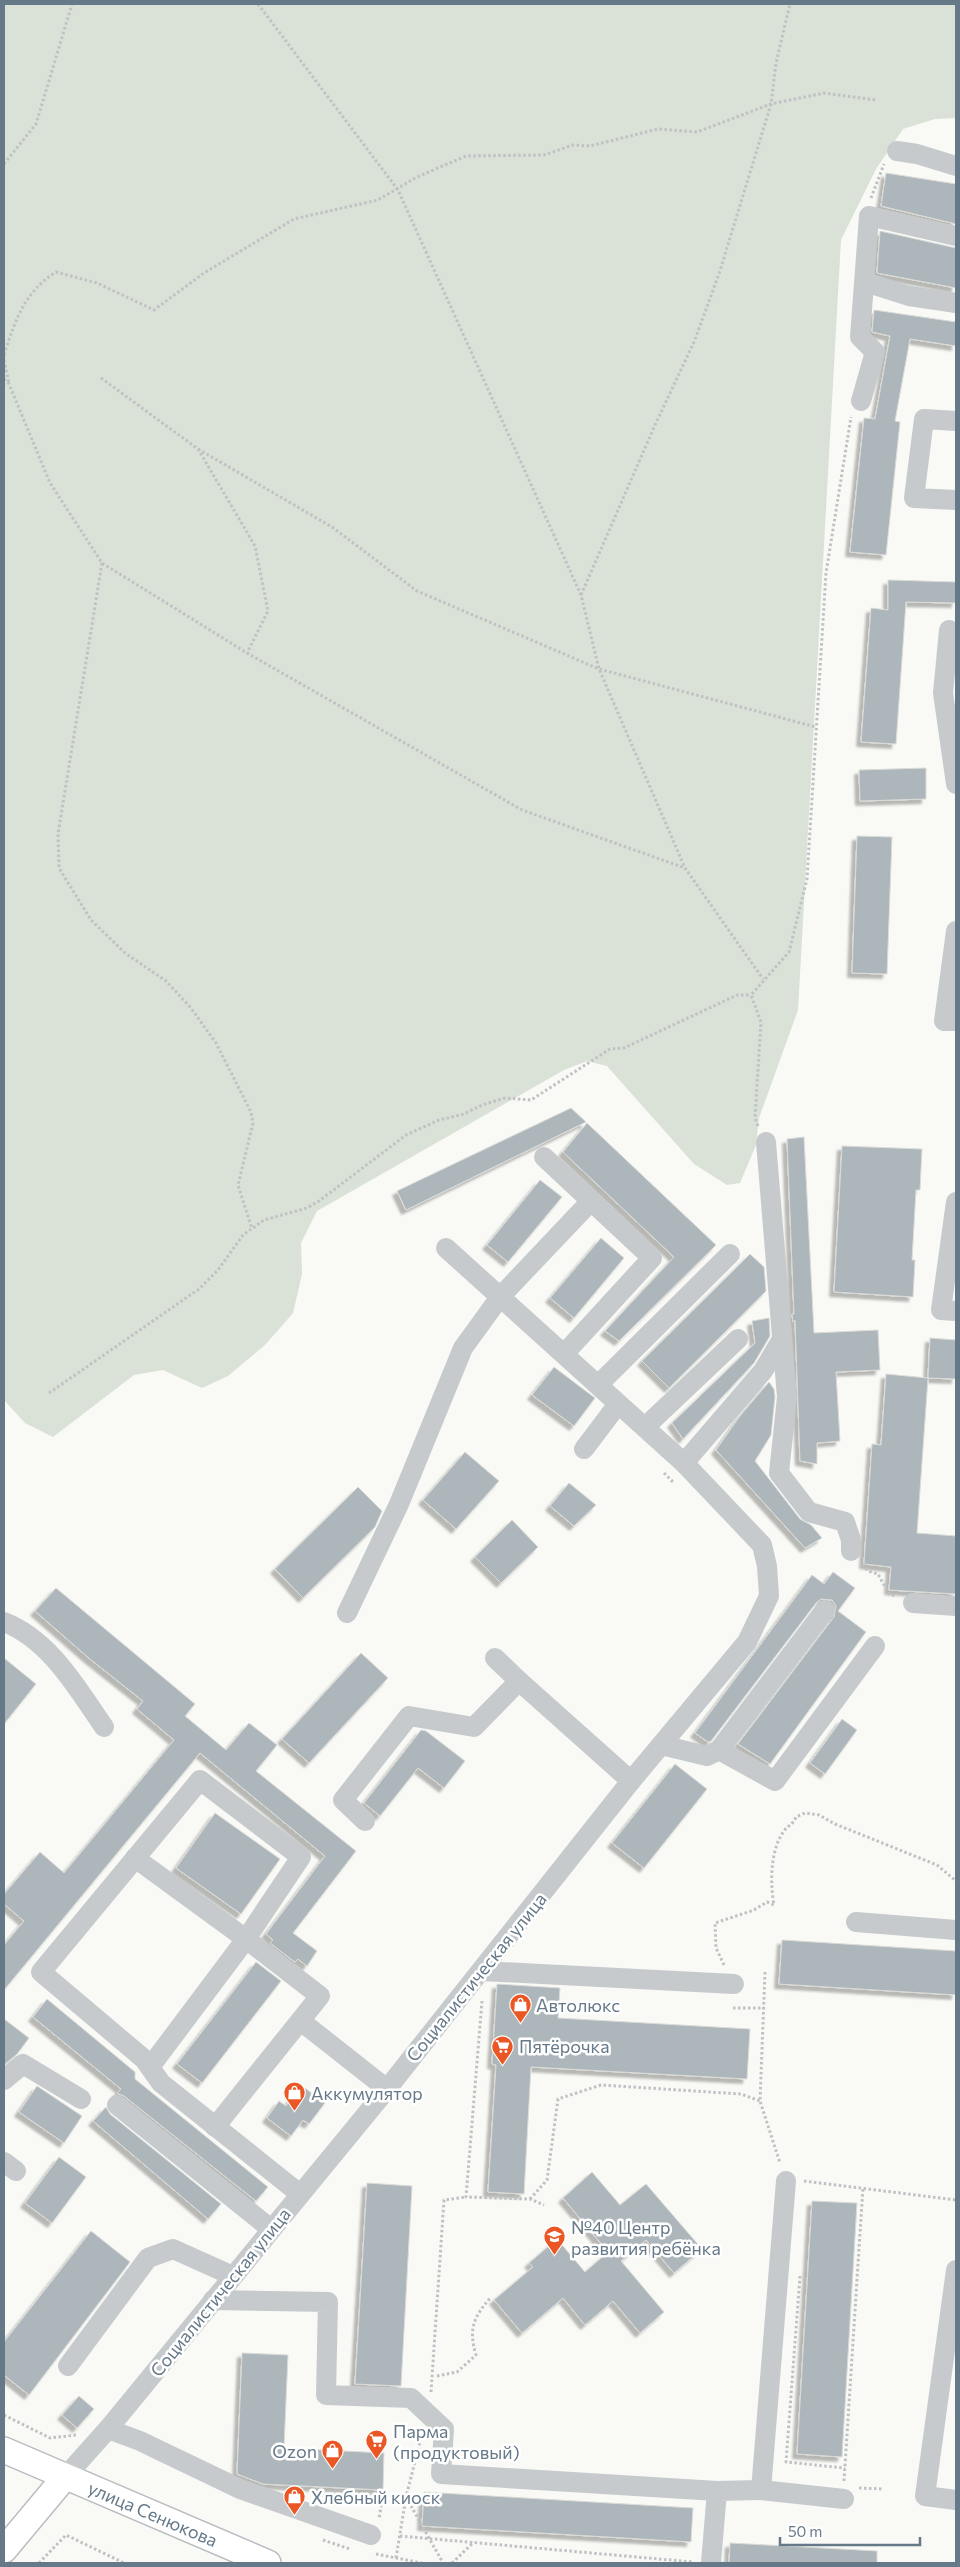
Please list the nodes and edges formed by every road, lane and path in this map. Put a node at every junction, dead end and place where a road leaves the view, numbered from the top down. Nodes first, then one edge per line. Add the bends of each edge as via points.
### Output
1 (72, 4) edge
2 (258, 4) edge
3 (790, 4) edge
4 (876, 100) dead end
5 (771, 104) junction
6 (897, 151) joint
7 (4, 164) edge
8 (956, 166) edge
9 (398, 190) junction
10 (870, 216) junction
11 (956, 236) edge
12 (865, 282) junction
13 (956, 303) edge
14 (4, 355) edge
15 (4, 360) edge
16 (101, 378) dead end
17 (4, 379) edge
18 (9, 384) junction
19 (861, 401) joint
20 (956, 421) edge
21 (198, 449) junction
22 (956, 500) edge
23 (102, 563) junction
24 (581, 595) junction
25 (949, 630) dead end
26 (247, 653) junction
27 (599, 669) junction
28 (816, 727) junction
29 (956, 784) edge
30 (685, 868) junction
31 (956, 930) edge
32 (763, 979) junction
33 (750, 995) junction
34 (956, 1021) edge
35 (766, 1142) joint
36 (544, 1157) dead end
37 (591, 1201) junction
38 (956, 1202) edge
39 (252, 1229) junction
40 (446, 1248) dead end
41 (730, 1254) dead end
42 (500, 1297) junction
43 (956, 1311) edge
44 (738, 1339) dead end
45 (782, 1339) junction
46 (564, 1354) junction
47 (598, 1385) junction
48 (49, 1393) dead end
49 (618, 1404) junction
50 (645, 1428) junction
51 (584, 1449) dead end
52 (684, 1463) junction
53 (660, 1469) dead end
54 (680, 1489) dead end
55 (851, 1551) joint
56 (913, 1603) joint
57 (956, 1606) edge
58 (825, 1610) dead end
59 (347, 1613) dead end
60 (4, 1622) edge
61 (875, 1646) dead end
62 (495, 1658) dead end
63 (519, 1681) junction
64 (104, 1728) dead end
65 (661, 1745) junction
66 (719, 1750) junction
67 (631, 1781) junction
68 (365, 1821) dead end
69 (135, 1858) junction
70 (956, 1881) edge
71 (856, 1922) dead end
72 (956, 1930) edge
73 (246, 1939) junction
74 (482, 1971) junction
75 (765, 1972) dead end
76 (729, 1984) joint
77 (482, 1995) dead end
78 (734, 2008) dead end
79 (764, 2008) junction
80 (302, 2022) junction
81 (150, 2067) junction
82 (4, 2080) edge
83 (387, 2089) junction
84 (81, 2099) dead end
85 (760, 2101) junction
86 (117, 2105) dead end
87 (215, 2127) junction
88 (786, 2181) junction
89 (806, 2181) junction
90 (863, 2187) junction
91 (806, 2190) dead end
92 (300, 2194) junction
93 (466, 2198) junction
94 (530, 2199) junction
95 (956, 2200) edge
96 (544, 2205) dead end
97 (271, 2229) junction
98 (800, 2268) dead end
99 (956, 2270) edge
100 (233, 2276) junction
101 (491, 2297) dead end
102 (213, 2300) junction
103 (68, 2366) dead end
104 (437, 2376) dead end
105 (427, 2414) junction
106 (4, 2415) edge
107 (108, 2429) junction
108 (4, 2450) edge
109 (845, 2468) junction
110 (65, 2477) junction
111 (884, 2489) dead end
112 (761, 2490) junction
113 (717, 2491) junction
114 (847, 2491) junction
115 (406, 2497) junction
116 (956, 2500) edge
117 (371, 2535) dead end
118 (400, 2536) junction
119 (427, 2538) junction
120 (474, 2542) junction
121 (4, 2550) edge
122 (396, 2558) dead end
123 (39, 2563) edge
124 (124, 2563) edge
125 (268, 2563) edge
126 (443, 2563) edge
127 (452, 2563) edge
128 (705, 2563) edge

1 - 7 path via 36,124
2 - 9 path
3 - 5 path via 776,63
4 - 5 path via 824,93
5 - 9 path via 697,132 658,129 590,146 573,145 544,155 466,156 417,177
5 - 24 path via 719,274 694,342
6 - 8 street
6 - 10 path via 886,162 872,192
9 - 14 path via 378,200 294,219 204,273 154,310 97,283 56,272 40,282 16,317
9 - 24 path
10 - 11 street
10 - 12 street
12 - 13 street via 909,296
12 - 19 street via 860,337 875,352
15 - 18 path
16 - 21 path
17 - 18 path
18 - 23 path via 50,483
19 - 28 path via 853,404 826,573
20 - 22 street via 924,419 914,498
21 - 26 path via 255,546 268,611
21 - 27 path via 332,527 417,591
23 - 26 path
23 - 39 path via 58,834 59,868 90,920 125,953 166,981 191,1008 216,1043 251,1112 253,1123 238,1185
24 - 27 path
25 - 29 street via 943,693
26 - 30 path via 522,810
27 - 28 path
27 - 30 path
28 - 32 path via 807,879 789,952
30 - 32 path
31 - 34 street via 944,1021
32 - 33 path
33 - 35 path via 761,1022 755,1118
33 - 39 path via 737,995 624,1048 610,1048 532,1100 506,1098 406,1135 319,1201 307,1208 264,1220
35 - 45 street
36 - 37 street
37 - 42 street
37 - 46 street via 652,1258
38 - 43 street via 941,1310
39 - 48 path via 243,1235 218,1270 199,1289
40 - 42 street, Социалистическая улица
41 - 47 street
42 - 46 street, Социалистическая улица
42 - 59 street via 463,1348 399,1504
44 - 50 street
45 - 52 street via 762,1371
45 - 55 street via 787,1397 779,1473 809,1512 845,1522
46 - 47 street, Социалистическая улица
47 - 49 street, Социалистическая улица
49 - 50 street, Социалистическая улица
49 - 51 street
50 - 52 street, Социалистическая улица
52 - 65 street, Социалистическая улица via 762,1545 769,1596 747,1642
53 - 54 path
55 - 56 path via 868,1570 878,1574 889,1594
56 - 57 street
58 - 66 street
60 - 64 street via 22,1629 60,1664
61 - 66 street via 775,1781
62 - 63 street
63 - 67 street
63 - 68 street via 474,1727 409,1716 343,1800
65 - 66 street via 707,1756
65 - 67 street, Социалистическая улица
67 - 74 street, Социалистическая улица
69 - 73 street
69 - 73 street via 200,1780 301,1857
69 - 81 street via 42,1972 144,2058
70 - 76 path via 938,1865 818,1815 805,1813 796,1817 794,1824 784,1830 774,1856 771,1891 774,1905 768,1902 715,1923 716,1948 728,1973
71 - 72 street
73 - 80 street via 320,1996
73 - 81 street
74 - 76 street
74 - 83 street, Социалистическая улица
75 - 79 path
77 - 93 path
78 - 79 path
79 - 85 path
80 - 83 street
80 - 87 street
81 - 87 street via 161,2083
82 - 84 street via 23,2064
83 - 92 street, Социалистическая улица
85 - 88 path
85 - 94 path via 741,2094 601,2085 558,2099 547,2180
86 - 97 street
87 - 92 street
88 - 89 path
88 - 112 street
89 - 90 path
89 - 91 path
90 - 95 path
90 - 109 path
92 - 97 street, Социалистическая улица
93 - 94 path
93 - 105 path via 444,2200 431,2398
94 - 96 path
97 - 100 street, Социалистическая улица
98 - 109 path via 786,2462
99 - 116 street via 925,2496
100 - 102 street, Социалистическая улица
100 - 103 street via 173,2249 148,2258
101 - 104 path via 473,2323 472,2340 476,2354 458,2372
102 - 105 street via 328,2302 326,2395 411,2398
102 - 107 street, Социалистическая улица
105 - 113 street via 444,2428 442,2474
105 - 115 path
106 - 107 path via 50,2438
107 - 110 street, Социалистическая улица
107 - 117 street via 240,2489
108 - 110 main road, улица Сенюкова
109 - 114 path
110 - 121 main road
110 - 125 main road, улица Сенюкова
111 - 114 path
112 - 113 street
112 - 114 street
113 - 128 street
115 - 118 path
115 - 119 path
118 - 119 path
118 - 122 path
119 - 120 path
119 - 126 path
120 - 127 path
120 - 128 path
123 - 124 path via 66,2535

